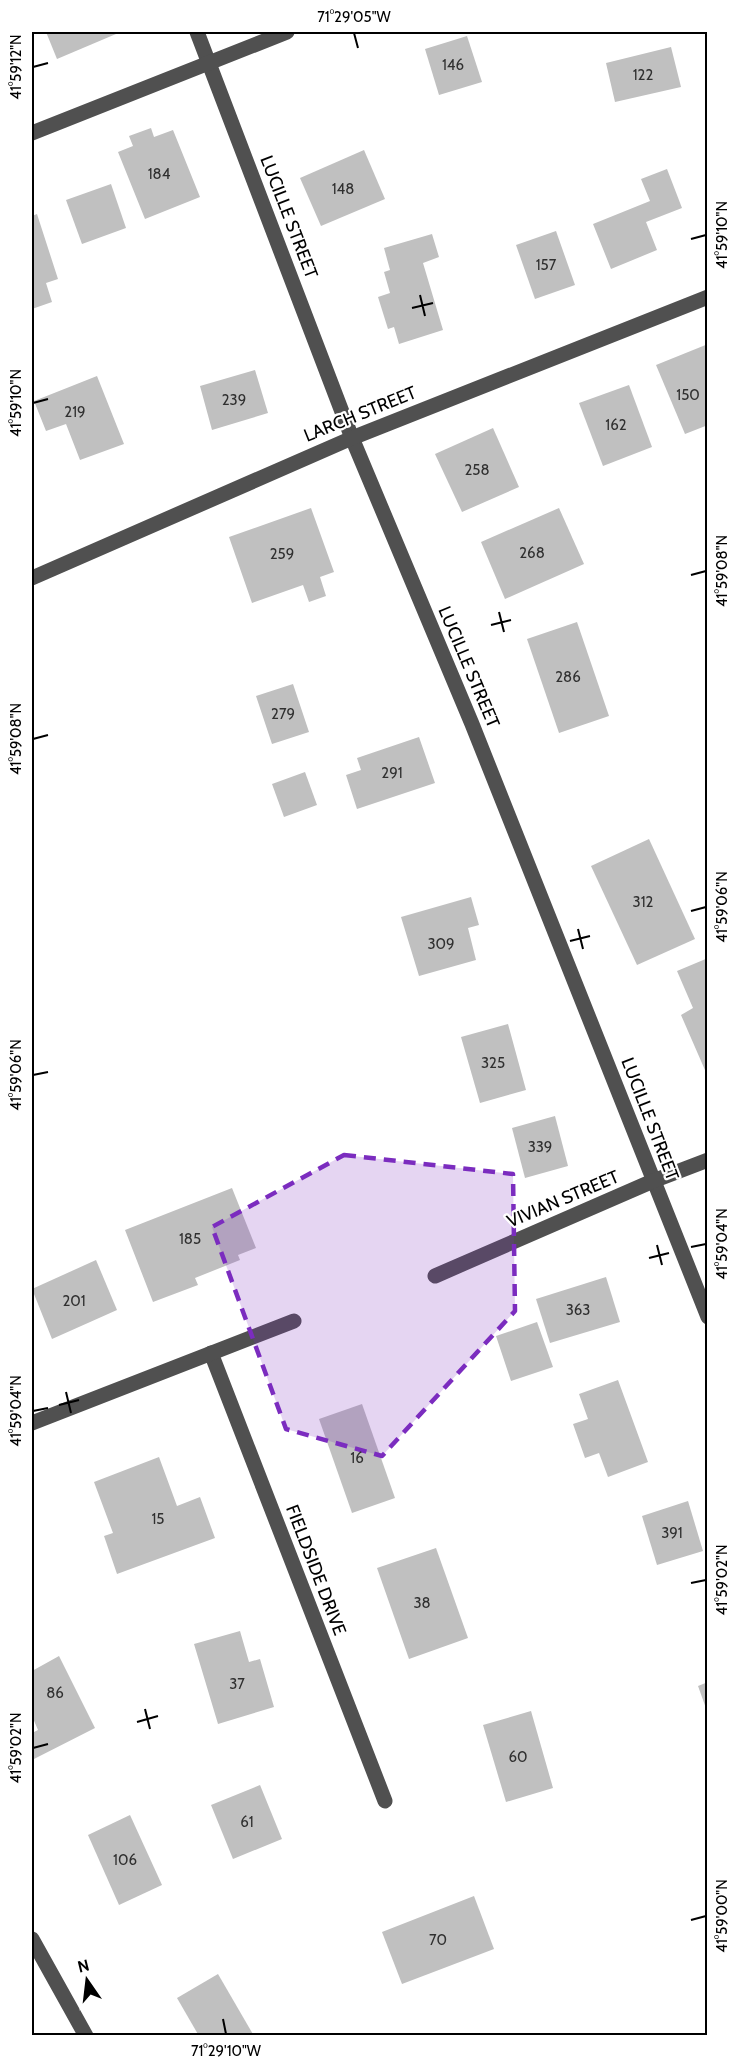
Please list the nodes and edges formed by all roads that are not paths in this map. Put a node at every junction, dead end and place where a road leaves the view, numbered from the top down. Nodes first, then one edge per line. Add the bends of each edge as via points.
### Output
1 (197, 32) edge
2 (287, 32) edge
3 (209, 62) junction
4 (32, 133) edge
5 (708, 297) edge
6 (352, 438) junction
7 (32, 578) edge
8 (708, 1160) edge
9 (653, 1181) junction
10 (435, 1276) dead end
11 (708, 1317) edge
12 (294, 1321) dead end
13 (211, 1353) junction
14 (32, 1423) edge
15 (385, 1801) dead end
16 (32, 1939) edge
17 (86, 2036) edge

1 - 3 street, LUCILLE STREET
2 - 3 street
3 - 4 street
3 - 6 street, LUCILLE STREET
5 - 6 street, LARCH STREET
6 - 7 street, LARCH STREET
6 - 9 street, LUCILLE STREET via 472,724
8 - 9 street, VIVIAN STREET
9 - 10 street, VIVIAN STREET
9 - 11 street, LUCILLE STREET
12 - 13 street
13 - 14 street
13 - 15 street, FIELDSIDE DRIVE
16 - 17 street

